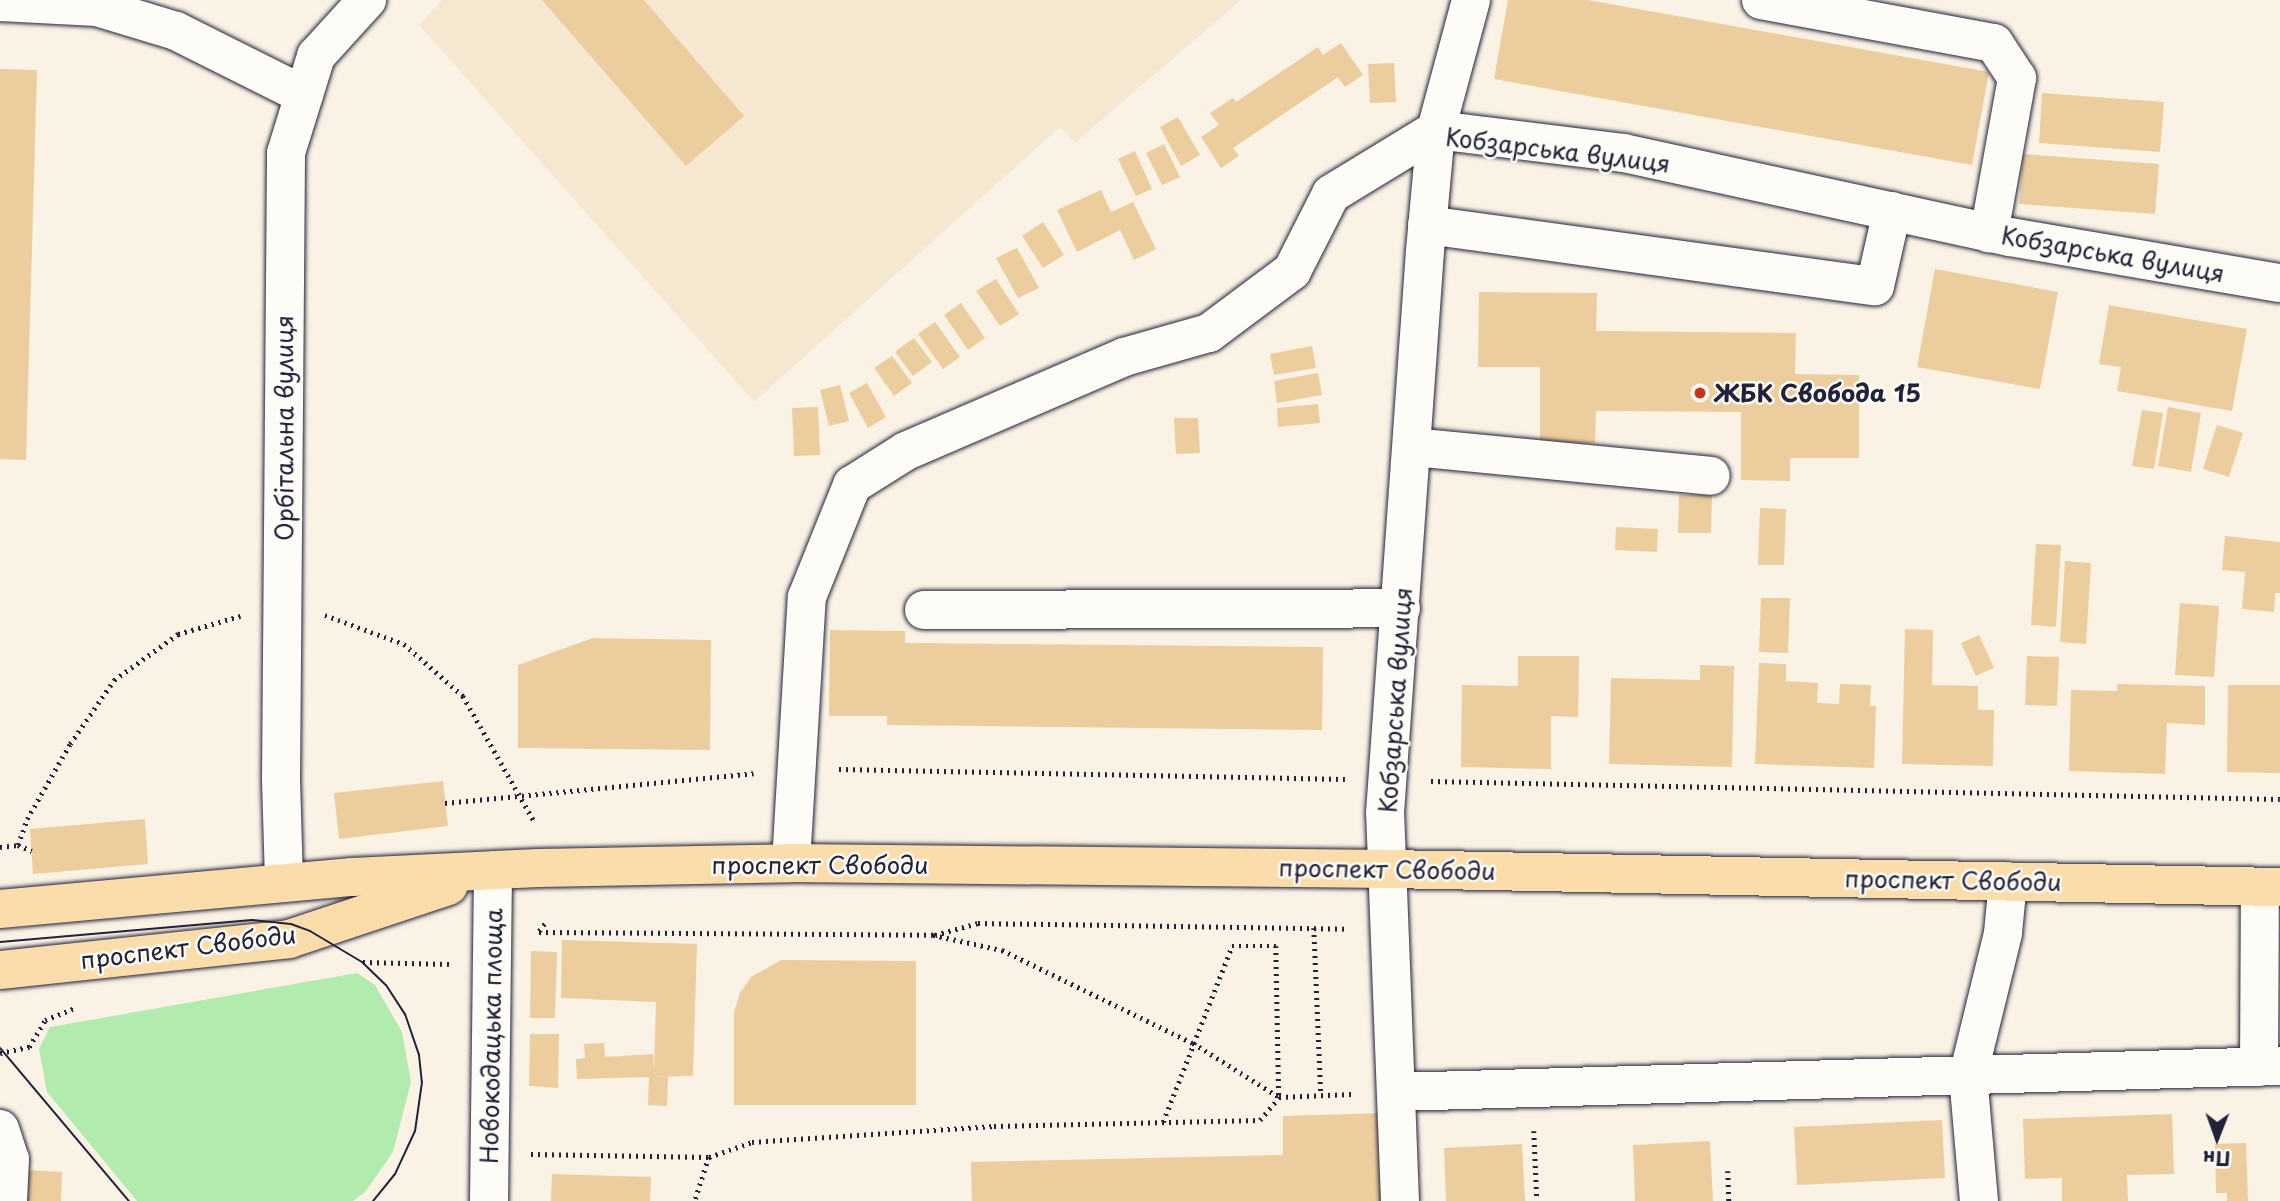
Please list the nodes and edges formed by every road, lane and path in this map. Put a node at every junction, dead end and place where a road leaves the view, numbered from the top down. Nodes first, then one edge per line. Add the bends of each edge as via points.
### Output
1 (368, 0) edge
2 (1471, 0) edge
3 (1761, 0) edge
4 (0, 2) edge
5 (304, 95) junction
6 (1436, 130) junction
7 (1892, 211) junction
8 (1427, 225) junction
9 (1989, 233) junction
10 (2280, 283) edge
11 (1412, 447) junction
12 (1711, 476) dead end
13 (1401, 608) junction
14 (924, 610) dead end
15 (0, 847) edge
16 (32, 851) dead end
17 (791, 863) junction
18 (1389, 869) junction
19 (493, 871) junction
20 (284, 881) junction
21 (2008, 881) junction
22 (2270, 887) edge
23 (0, 909) edge
24 (1314, 928) junction
25 (1391, 930) junction
26 (539, 932) dead end
27 (933, 935) junction
28 (0, 970) edge
29 (1194, 1043) junction
30 (2270, 1067) edge
31 (1968, 1076) junction
32 (1532, 1088) junction
33 (1397, 1093) junction
34 (1321, 1095) junction
35 (1279, 1097) junction
36 (1163, 1122) junction
37 (0, 1129) edge
38 (524, 1154) dead end
39 (709, 1157) junction
40 (1728, 1171) dead end
41 (8, 1201) edge
42 (489, 1201) edge
43 (695, 1201) edge
44 (1400, 1201) edge
45 (1536, 1201) edge
46 (1728, 1201) edge
47 (1979, 1201) edge

1 - 5 street, Орбітальна вулиця via 316,56
2 - 6 street
3 - 9 street via 1994,43 2017,78
4 - 5 street via 97,7 176,31
5 - 20 street, Орбітальна вулиця via 286,153
6 - 7 street, Кобзарська вулиця via 1624,153
6 - 8 street, Кобзарська вулиця
6 - 17 street via 1331,194 1292,271 1209,333 1124,357 906,451 852,485 807,597
7 - 8 street via 1875,286
7 - 9 street, Кобзарська вулиця
8 - 11 street, Кобзарська вулиця
9 - 10 street, Кобзарська вулиця
11 - 12 street
11 - 13 street, Кобзарська вулиця
13 - 14 street
13 - 18 street, Кобзарська вулиця via 1385,813
15 - 16 path via 18,845
17 - 18 main road, проспект Свободи
17 - 19 main road, проспект Свободи
18 - 21 main road, проспект Свободи
18 - 25 street, Кобзарська вулиця
19 - 20 main road, проспект Свободи
19 - 28 main road, проспект Свободи via 289,939
19 - 42 street, Новокодацька площа
20 - 23 main road, проспект Свободи
21 - 22 main road, проспект Свободи
21 - 31 street via 2003,933
22 - 30 street
24 - 25 path
24 - 27 path via 978,923
24 - 34 path
25 - 33 street, Кобзарська вулиця
26 - 27 path
27 - 29 path via 1002,950
29 - 35 path
29 - 35 path via 1232,946 1276,946
29 - 36 path
30 - 31 street
31 - 32 street
31 - 47 street
32 - 33 street
32 - 45 path
33 - 34 path
33 - 44 street, Кобзарська вулиця
34 - 35 path
35 - 36 path via 1260,1120
36 - 39 path via 994,1126 752,1142
37 - 41 street via 10,1159
38 - 39 path
39 - 43 path
40 - 46 path

